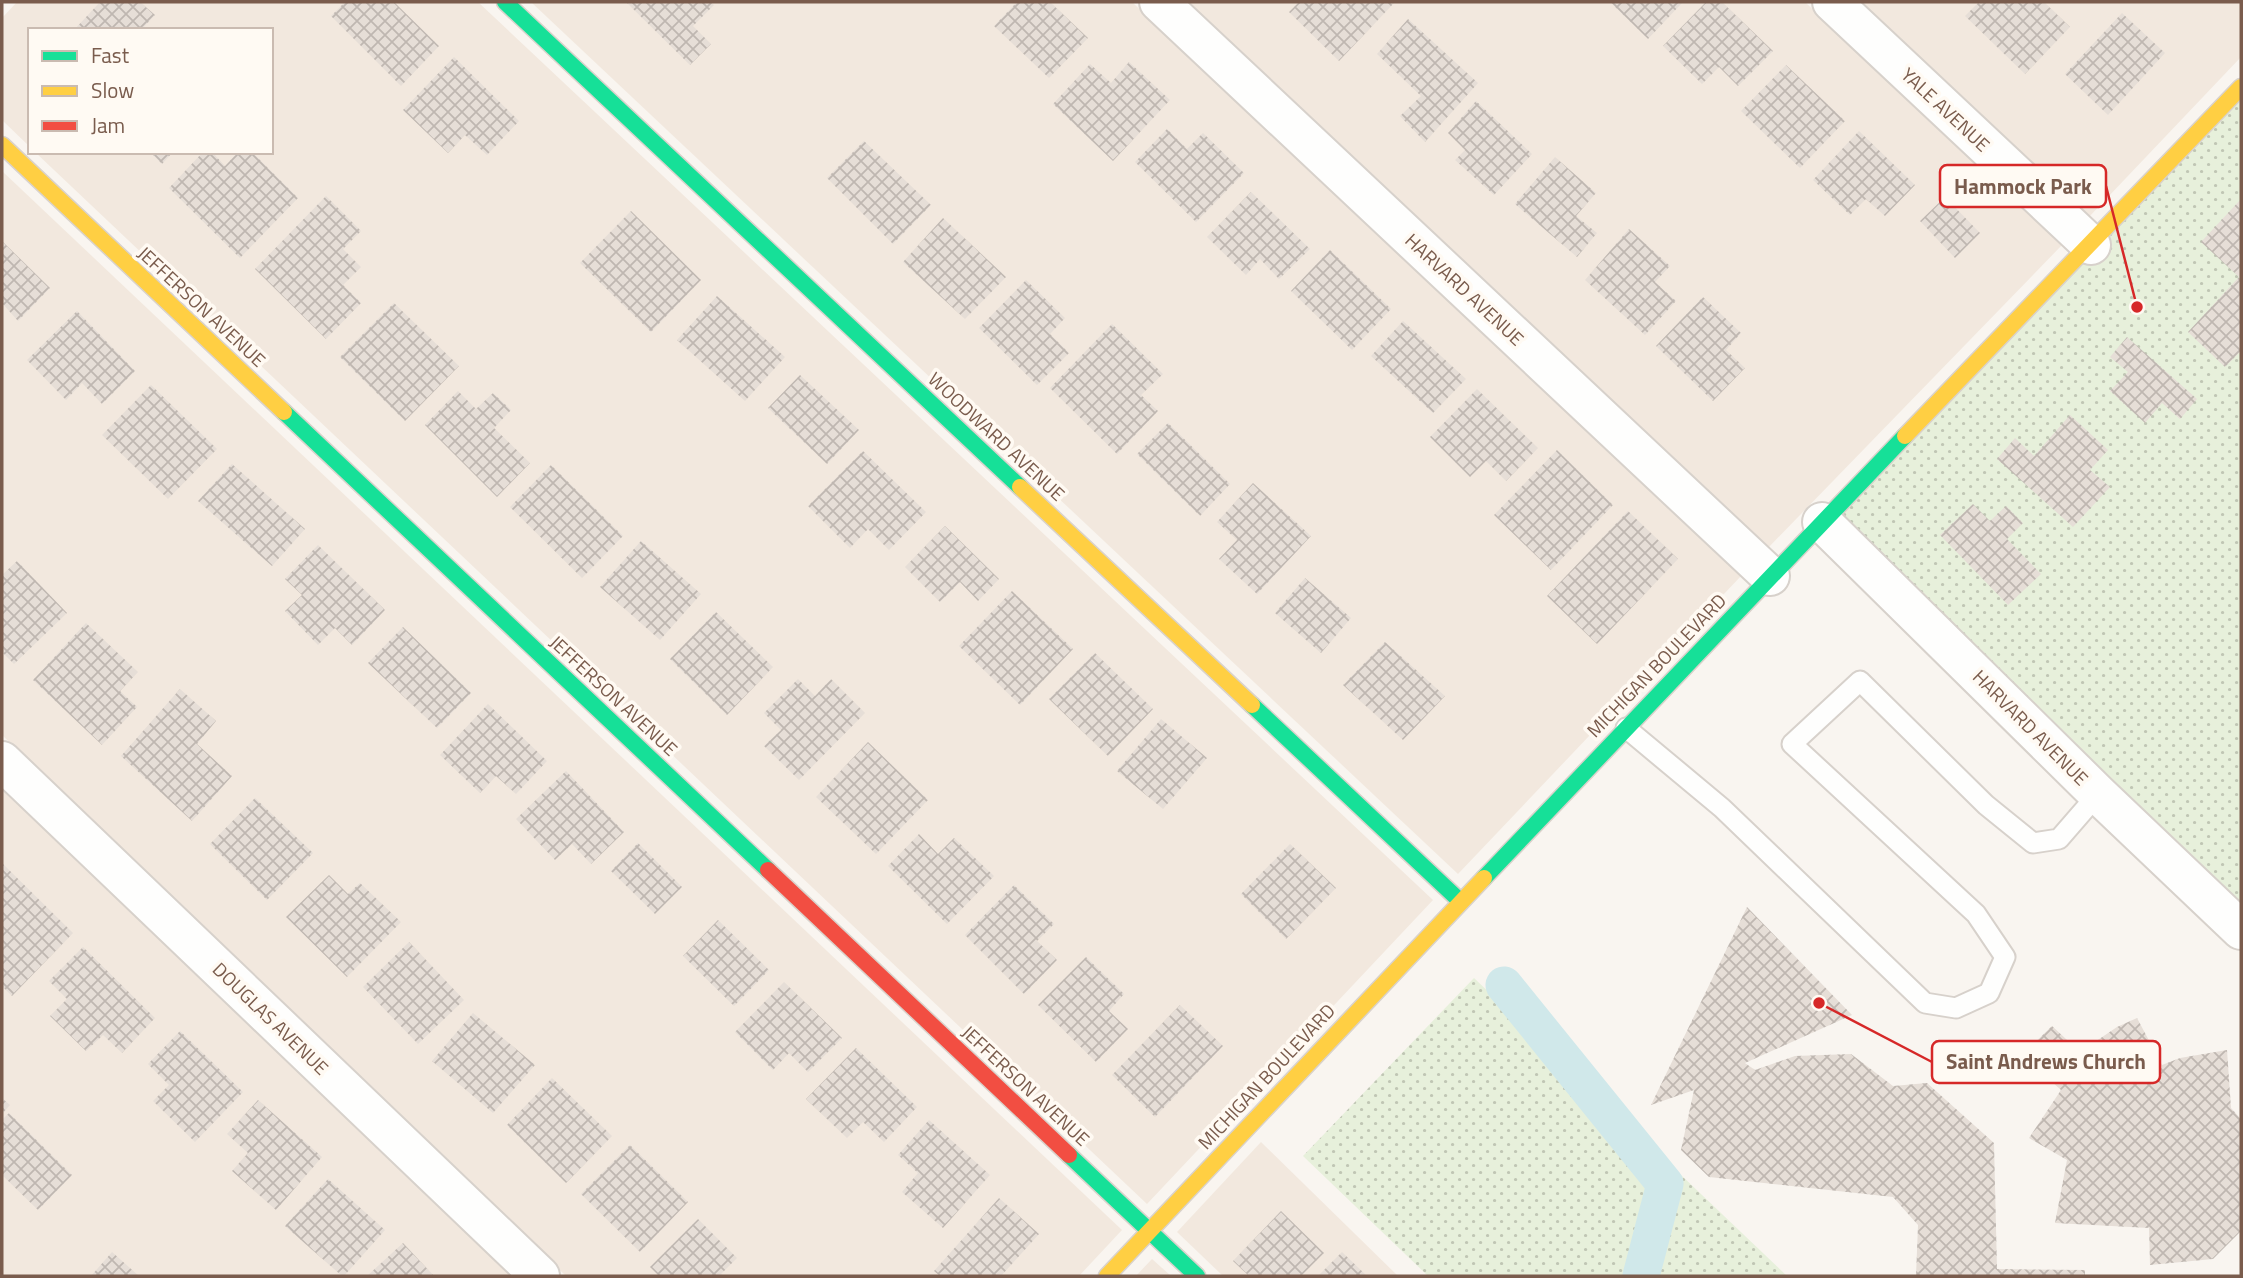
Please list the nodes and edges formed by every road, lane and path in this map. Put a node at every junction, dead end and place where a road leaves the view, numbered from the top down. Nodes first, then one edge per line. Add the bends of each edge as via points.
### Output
1 (505, 2) edge
2 (1160, 2) edge
3 (1832, 2) edge
4 (2241, 87) edge
5 (2, 145) edge
6 (2091, 245) junction
7 (1822, 522) junction
8 (1770, 576) junction
9 (1626, 728) junction
10 (2, 761) edge
11 (2098, 794) junction
12 (1460, 901) junction
13 (2241, 930) edge
14 (1150, 1231) junction
15 (540, 1276) edge
16 (1107, 1276) edge
17 (1197, 1276) edge

1 - 12 street, WOODWARD AVENUE
2 - 8 street, HARVARD AVENUE
3 - 6 street, YALE AVENUE
4 - 6 street, MICHIGAN BOULEVARD
5 - 14 street, JEFFERSON AVENUE
6 - 7 street, MICHIGAN BOULEVARD
7 - 8 street, MICHIGAN BOULEVARD
7 - 11 street, HARVARD AVENUE
8 - 9 street, MICHIGAN BOULEVARD
9 - 11 lane via 1722,808 1925,1003 1956,1008 1989,993 2006,957 1976,914 1792,744 1860,681 1986,805 2033,843 2059,839
9 - 12 street, MICHIGAN BOULEVARD
10 - 15 street, DOUGLAS AVENUE
11 - 13 street, HARVARD AVENUE
12 - 14 street, MICHIGAN BOULEVARD
14 - 16 street, MICHIGAN BOULEVARD
14 - 17 street, JEFFERSON AVENUE

